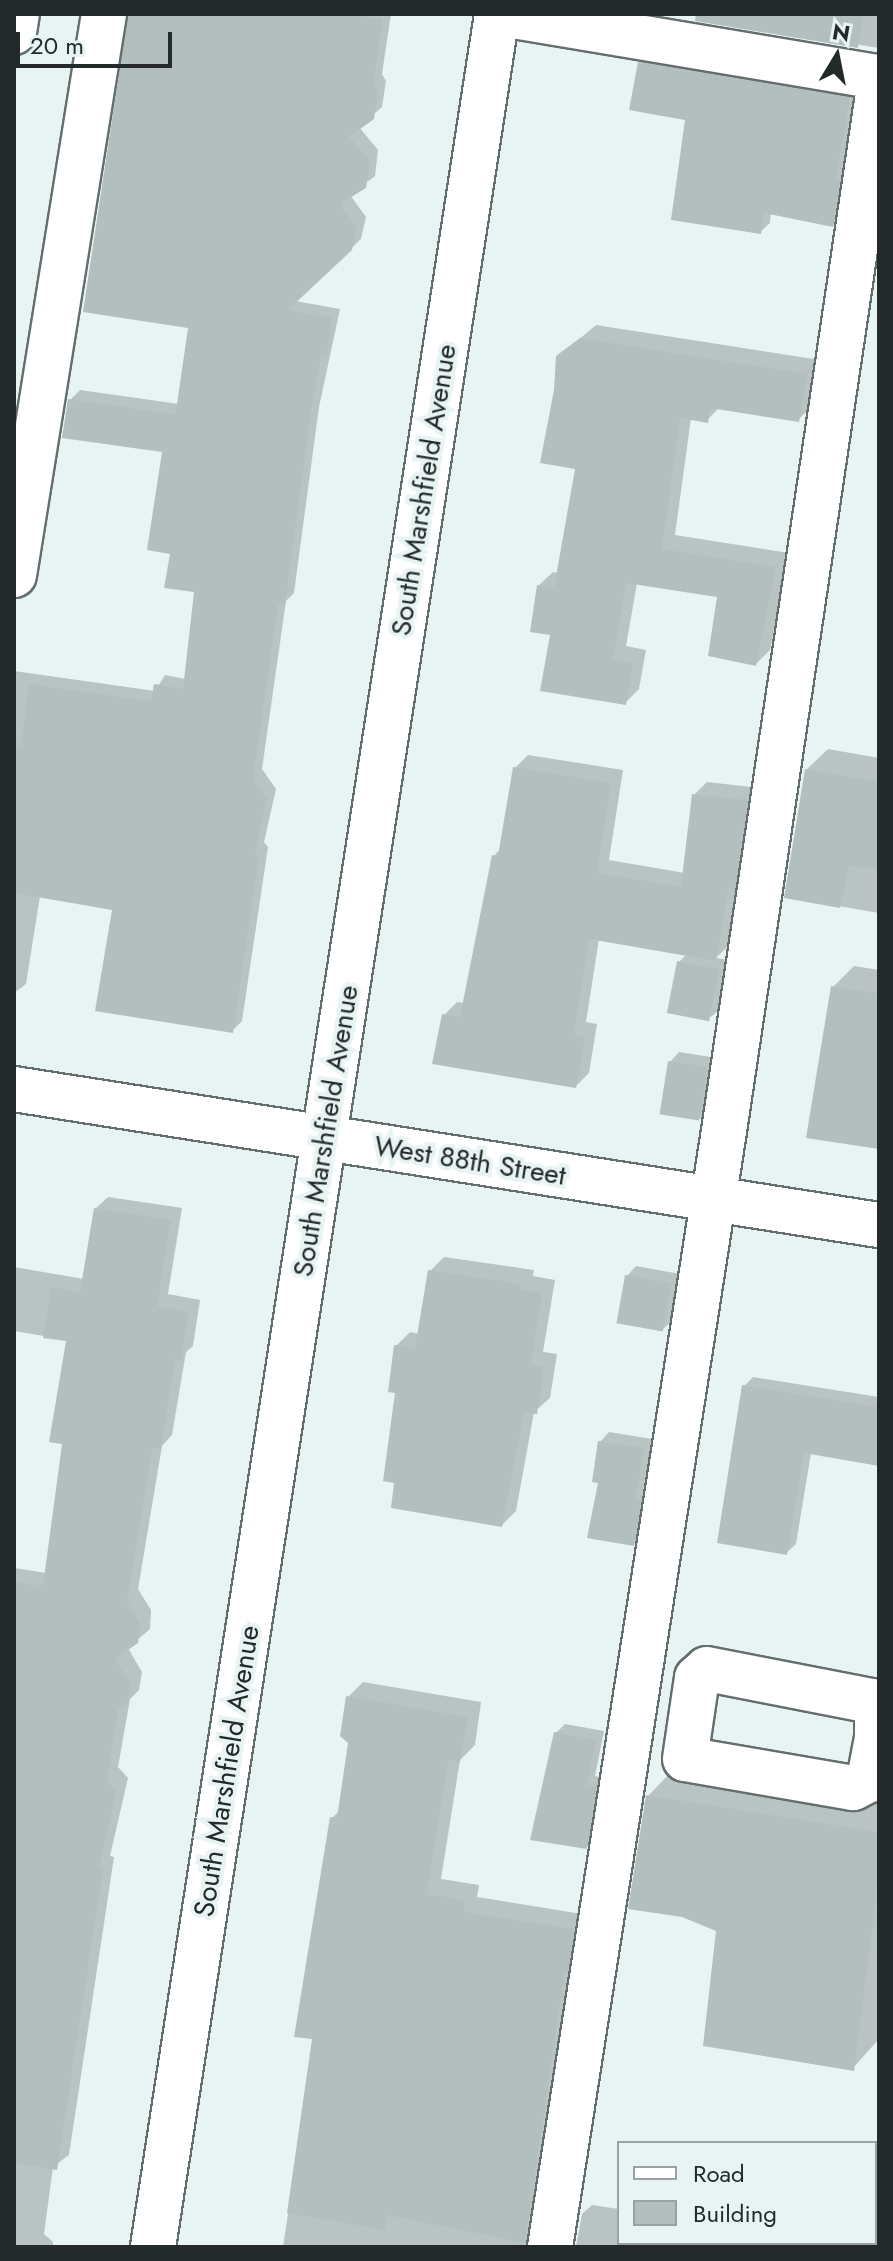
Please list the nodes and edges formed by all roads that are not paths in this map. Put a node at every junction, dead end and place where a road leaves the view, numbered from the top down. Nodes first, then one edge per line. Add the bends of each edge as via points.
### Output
1 (17, 14) edge
2 (104, 14) edge
3 (499, 14) edge
4 (14, 32) edge
5 (879, 77) edge
6 (879, 88) edge
7 (15, 566) edge
8 (14, 1089) edge
9 (325, 1138) junction
10 (713, 1198) junction
11 (879, 1225) edge
12 (153, 2247) edge
13 (550, 2247) edge

1 - 4 street
2 - 7 street
3 - 5 street
3 - 9 street, South Marshfield Avenue
6 - 10 street
8 - 9 street, West 88th Street
9 - 10 street, West 88th Street
9 - 12 street, South Marshfield Avenue
10 - 11 street, West 88th Street
10 - 13 street

